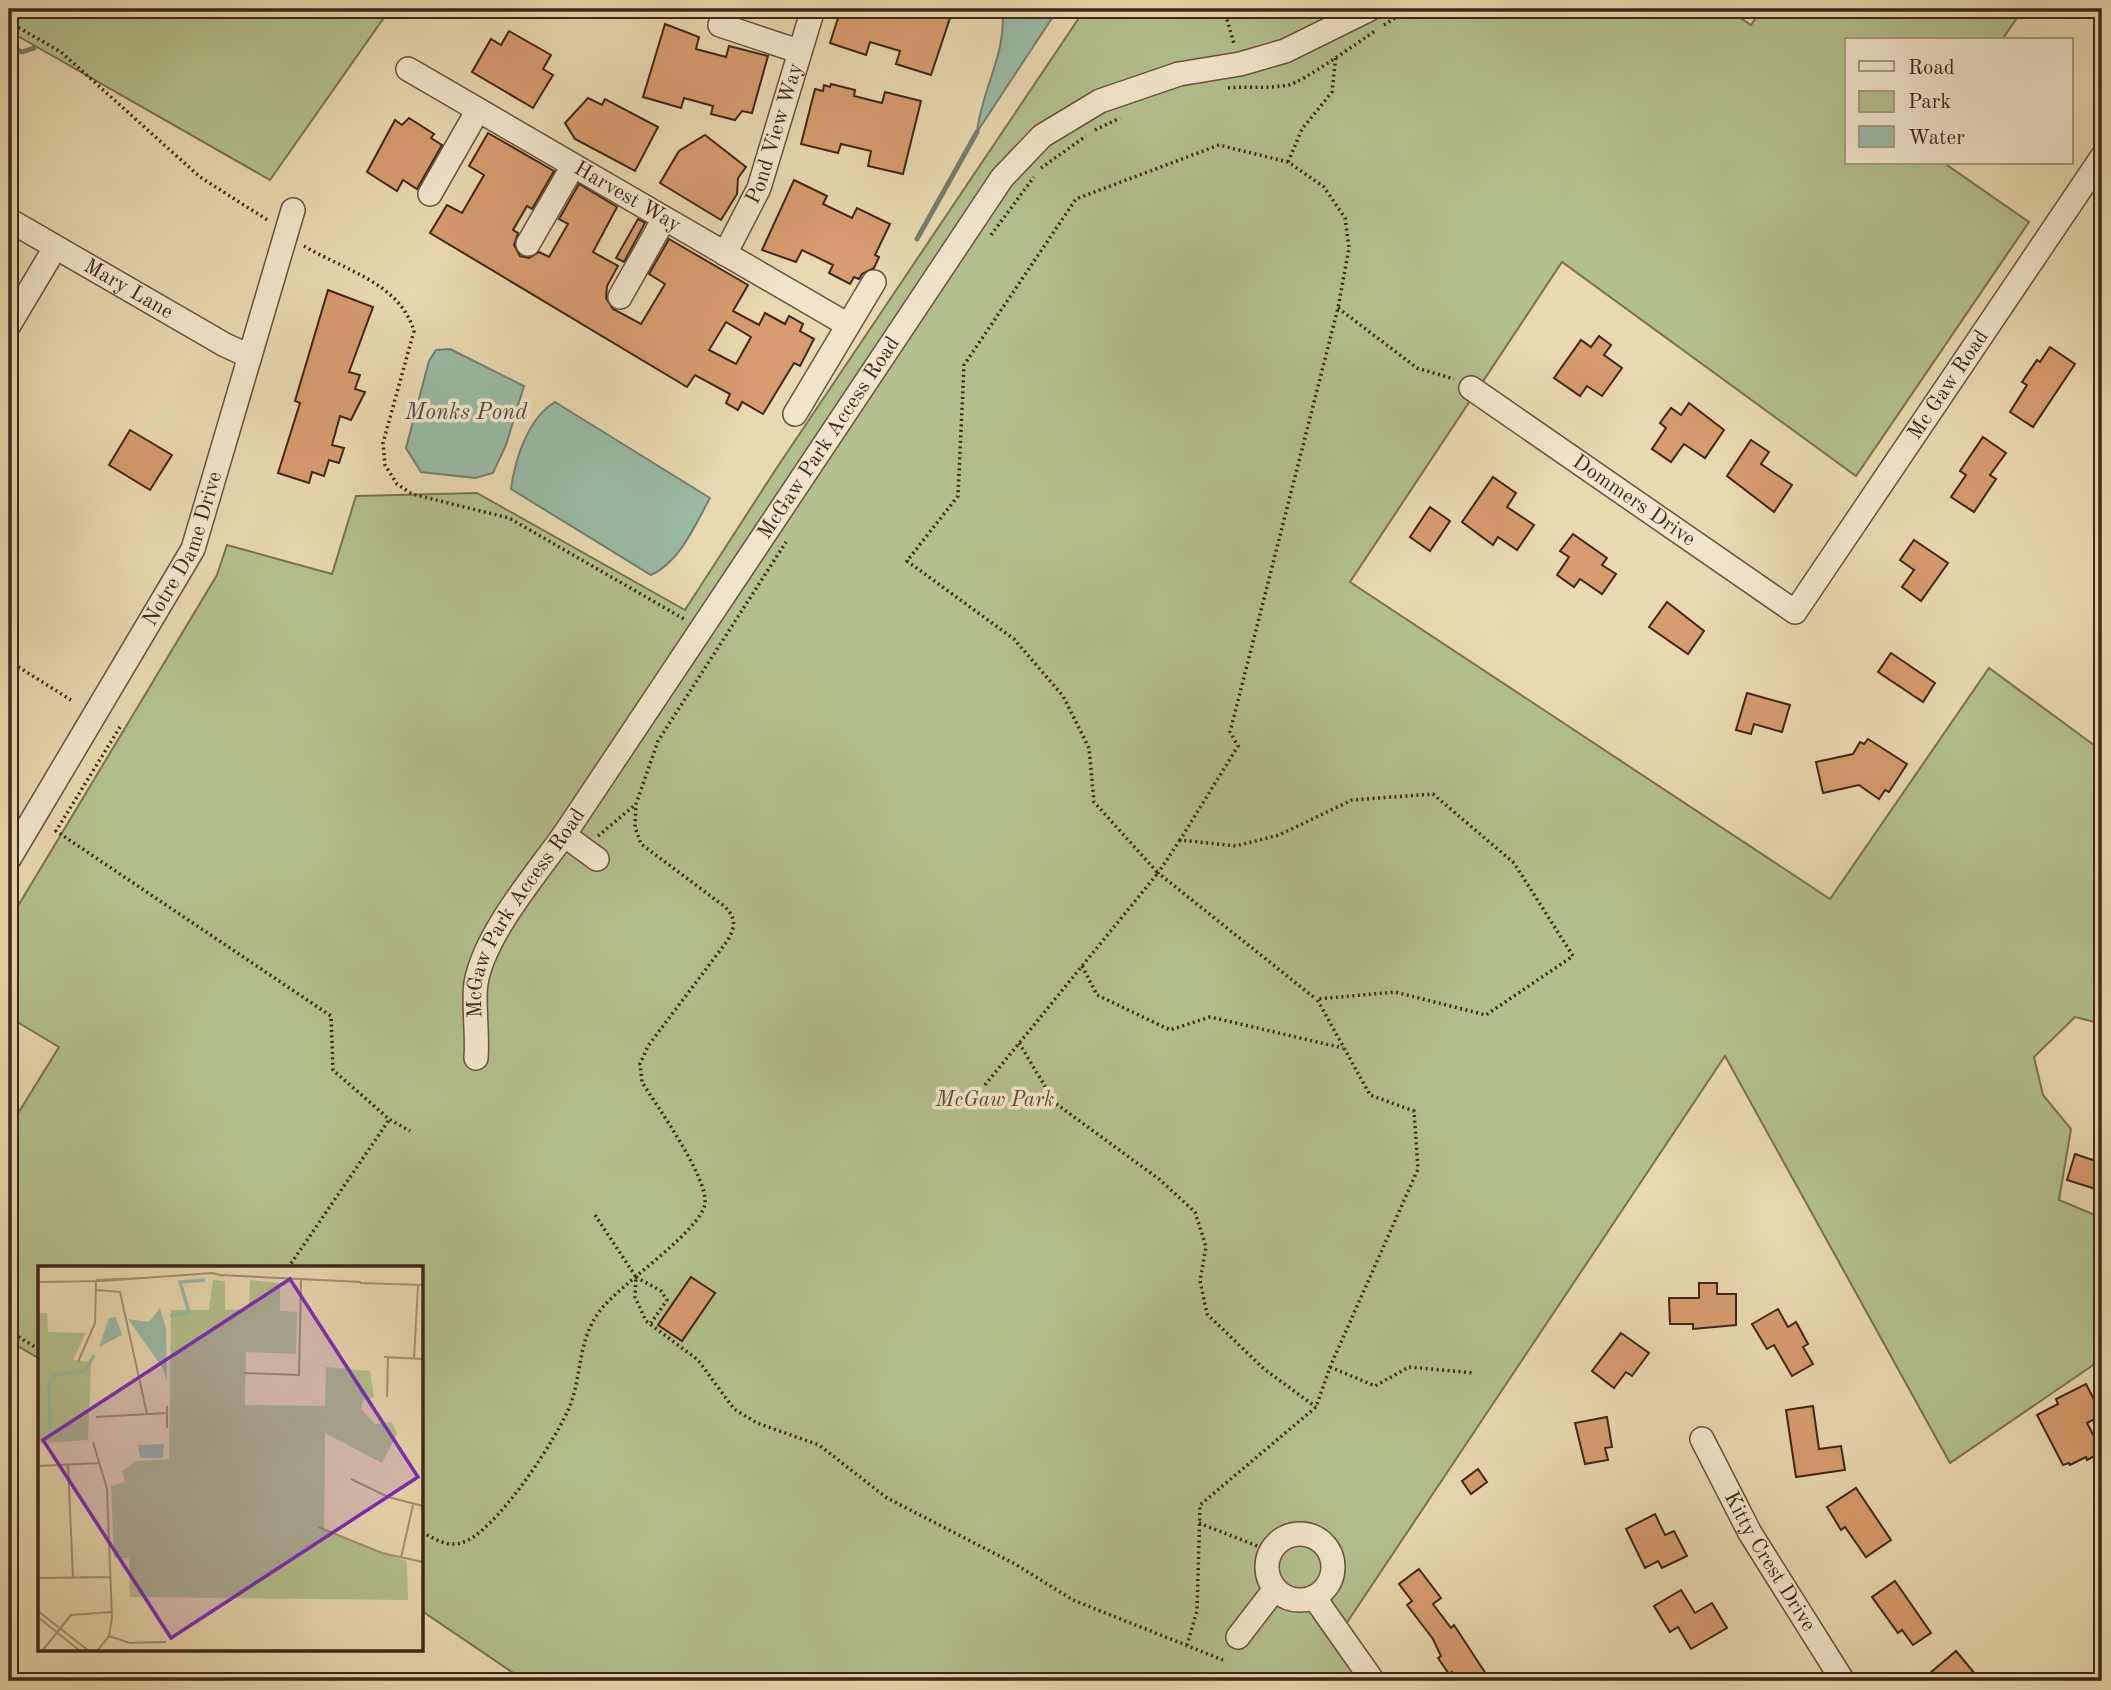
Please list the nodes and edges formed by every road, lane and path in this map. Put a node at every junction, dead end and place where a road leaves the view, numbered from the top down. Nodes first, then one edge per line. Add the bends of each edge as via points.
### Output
1 (813, 9) edge
2 (1370, 9) edge
3 (1409, 9) edge
4 (2085, 9) edge
5 (2102, 21) edge
6 (9, 22) edge
7 (720, 24) dead end
8 (799, 51) junction
9 (1336, 55) junction
10 (408, 69) dead end
11 (1220, 89) dead end
12 (478, 110) junction
13 (1128, 114) dead end
14 (2102, 157) edge
15 (1288, 162) junction
16 (573, 166) junction
17 (430, 194) dead end
18 (293, 210) dead end
19 (265, 218) dead end
20 (664, 219) junction
21 (9, 220) edge
22 (528, 244) dead end
23 (984, 245) dead end
24 (55, 248) junction
25 (313, 251) dead end
26 (725, 254) junction
27 (874, 282) dead end
28 (620, 297) dead end
29 (1338, 308) junction
30 (9, 325) edge
31 (848, 325) junction
32 (249, 356) junction
33 (1471, 388) joint
34 (796, 414) dead end
35 (789, 538) dead end
36 (1795, 612) joint
37 (688, 621) dead end
38 (9, 661) edge
39 (71, 700) dead end
40 (120, 727) dead end
41 (636, 804) junction
42 (564, 835) junction
43 (1180, 840) junction
44 (591, 855) joint
45 (9, 859) edge
46 (1158, 873) junction
47 (1082, 966) junction
48 (1317, 999) junction
49 (1019, 1044) junction
50 (1344, 1048) junction
51 (476, 1058) dead end
52 (985, 1085) dead end
53 (390, 1119) junction
54 (410, 1131) dead end
55 (595, 1216) dead end
56 (289, 1266) edge
57 (636, 1277) junction
58 (651, 1324) junction
59 (9, 1331) edge
60 (38, 1349) edge
61 (1331, 1367) junction
62 (1474, 1373) dead end
63 (1316, 1407) junction
64 (1702, 1439) dead end
65 (1199, 1523) junction
66 (424, 1533) edge
67 (1270, 1551) junction
68 (1275, 1590) junction
69 (1314, 1597) junction
70 (1238, 1637) dead end
71 (1187, 1645) junction
72 (1223, 1660) dead end
73 (1373, 1681) edge
74 (1843, 1681) edge

1 - 8 street, Pond View Way
2 - 42 street, McGaw Park Access Road via 1285,51 1179,74 1100,101 1042,136 1002,178
3 - 9 path
4 - 5 path
6 - 19 path via 61,52 200,177
7 - 8 street
8 - 26 street, Pond View Way via 759,188
9 - 11 path via 1304,80 1289,85
9 - 15 path via 1332,92 1302,129
10 - 12 street, Harvest Way
12 - 16 street, Harvest Way
12 - 17 street
13 - 23 path via 1095,130 1042,168
14 - 36 street, Mc Gaw Road
15 - 29 path via 1324,187 1345,218 1349,248
15 - 46 path via 1219,145 1076,199 964,365 958,496 908,561 1014,639 1063,696 1089,748 1094,802
16 - 20 street, Harvest Way
16 - 22 street
18 - 32 street, Notre Dame Drive
20 - 26 street, Harvest Way
20 - 28 street
21 - 24 street, Mary Lane
24 - 30 street
24 - 32 street, Mary Lane
25 - 37 path via 383,288 409,313 414,331 382,454 389,476 402,489 509,518
26 - 31 street, Harvest Way
27 - 31 street
29 - 33 path via 1417,368
29 - 43 path via 1230,732 1238,746
31 - 34 street
32 - 45 street, Notre Dame Drive via 192,549
33 - 36 street, Dommers Drive
35 - 41 path via 658,741
38 - 39 path
40 - 53 path via 56,831 331,1016 332,1070
41 - 44 path via 604,829
41 - 57 path via 635,827 641,844 724,906 735,924 640,1064 642,1082 703,1184 705,1205 694,1225
42 - 44 street
42 - 51 street, McGaw Park Access Road via 510,911 489,950 477,982
43 - 46 path
43 - 48 path via 1236,846 1279,835 1352,800 1433,794 1514,863 1573,956 1486,1015 1395,992
46 - 47 path
46 - 48 path
47 - 49 path
47 - 50 path via 1097,995 1170,1030 1210,1017
48 - 50 path
49 - 52 path
49 - 63 path via 1055,1103 1159,1179 1195,1212 1206,1247 1200,1281 1207,1314 1264,1368
50 - 61 path via 1370,1095 1414,1111 1418,1169
53 - 54 path
53 - 56 path
55 - 57 path
57 - 58 path via 638,1310
57 - 58 path via 662,1291 667,1300
57 - 66 path via 618,1291 592,1324 567,1412 491,1523 460,1543 444,1544
58 - 71 path via 698,1360 734,1409 757,1423 819,1445 887,1498 1015,1564 1073,1600
59 - 60 path
61 - 62 path via 1375,1386 1409,1367
61 - 63 path
63 - 65 path via 1200,1505
64 - 74 street, Kitty Crest Drive via 1750,1533
65 - 67 path
65 - 71 path via 1197,1612
67 - 68 street via 1267,1571
67 - 69 street via 1298,1533 1320,1540 1328,1548 1334,1570 1324,1591
68 - 69 street via 1294,1600
68 - 70 street
69 - 73 street
71 - 72 path

